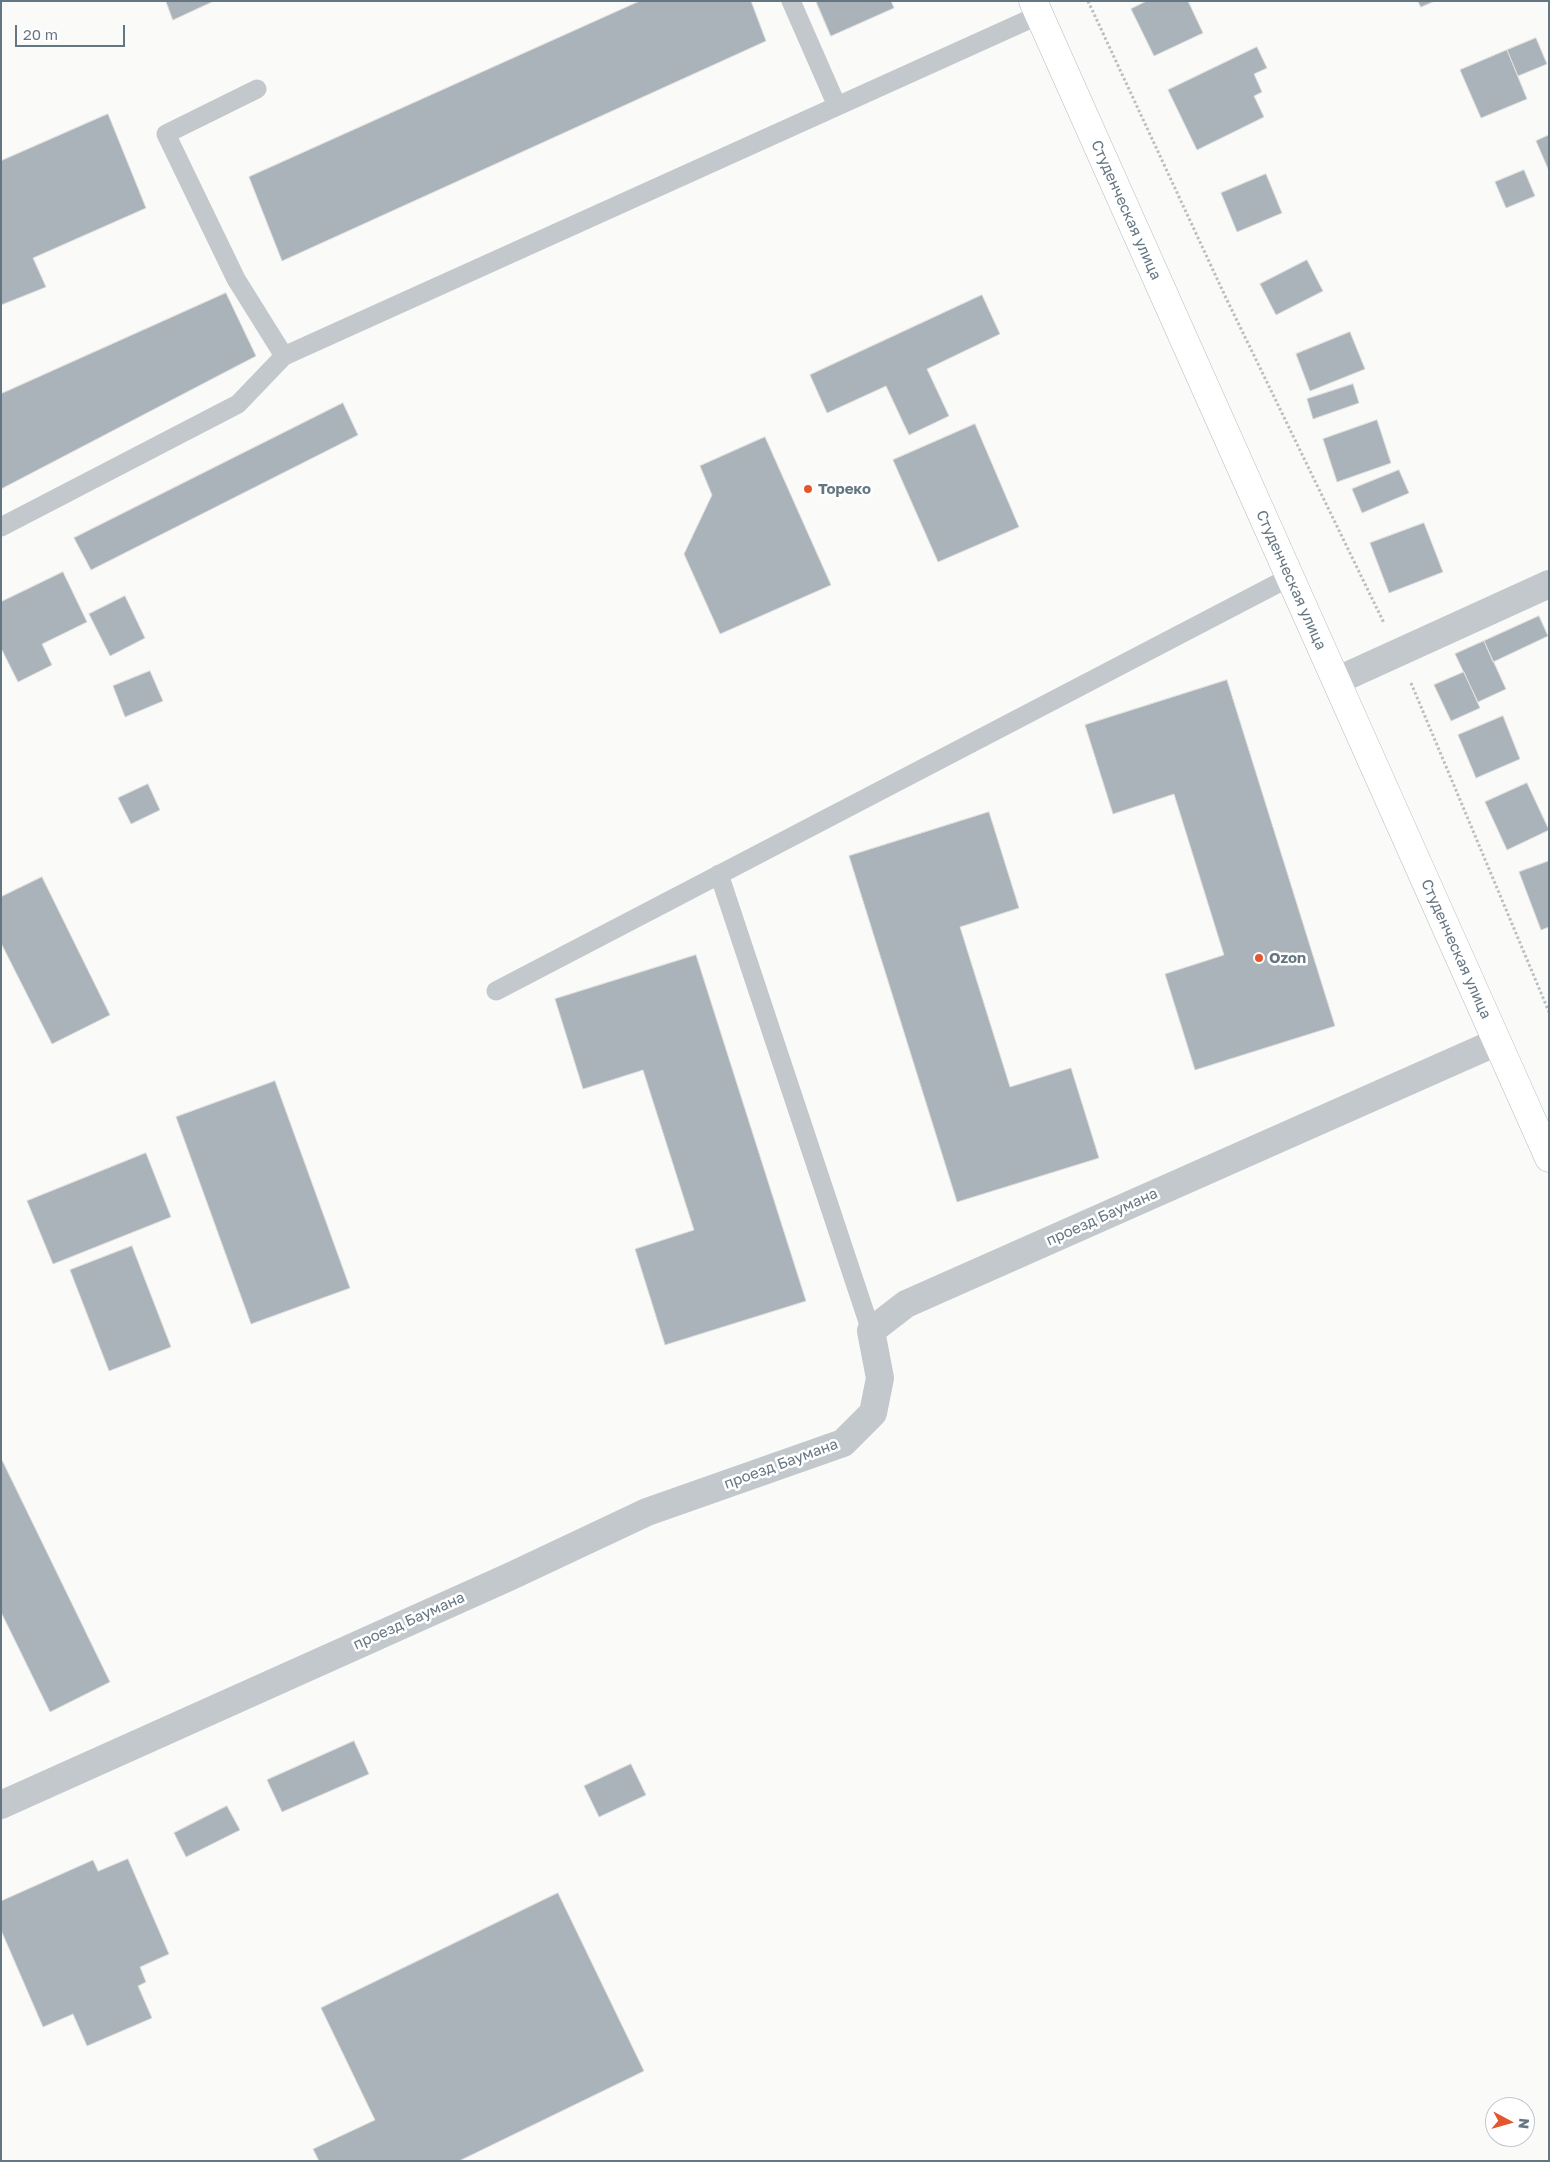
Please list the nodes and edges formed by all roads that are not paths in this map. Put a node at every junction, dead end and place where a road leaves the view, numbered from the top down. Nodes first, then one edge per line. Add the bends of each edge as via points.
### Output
1 (790, 1) edge
2 (1036, 8) edge
3 (257, 89) dead end
4 (837, 106) junction
5 (284, 356) junction
6 (1, 527) edge
7 (1290, 577) junction
8 (1549, 584) edge
9 (1336, 681) junction
10 (719, 874) junction
11 (496, 991) dead end
12 (1497, 1042) junction
13 (1549, 1158) edge
14 (871, 1331) junction
15 (1, 1805) edge

1 - 4 lane
2 - 4 lane
2 - 7 main road, Студенческая улица
3 - 5 lane via 166,134 236,279
4 - 5 lane
5 - 6 lane via 238,404
7 - 9 main road, Студенческая улица
7 - 10 lane
8 - 9 street
9 - 12 main road, Студенческая улица
10 - 11 lane
10 - 14 lane
12 - 13 main road, Студенческая улица
12 - 14 street, проезд Баумана via 906,1304
14 - 15 street, проезд Баумана via 880,1378 873,1413 843,1443 647,1512

